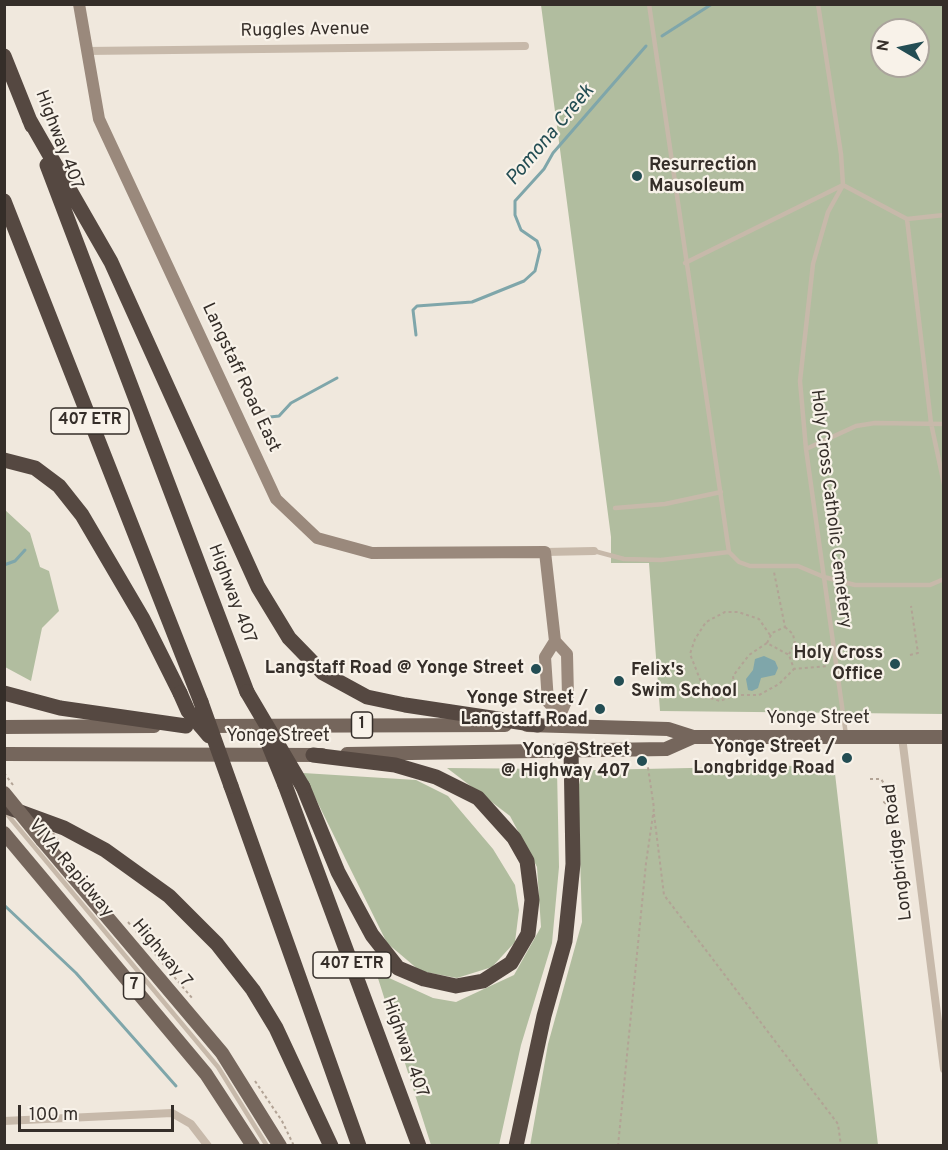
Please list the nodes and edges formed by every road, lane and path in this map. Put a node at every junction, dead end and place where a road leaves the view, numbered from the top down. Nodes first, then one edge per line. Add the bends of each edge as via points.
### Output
1 (79, 4) edge
2 (649, 4) edge
3 (818, 4) edge
4 (525, 46) dead end
5 (86, 51) junction
6 (4, 57) edge
7 (29, 119) junction
8 (843, 185) junction
9 (4, 201) edge
10 (944, 215) edge
11 (907, 219) junction
12 (685, 263) junction
13 (930, 423) junction
14 (944, 424) edge
15 (806, 449) junction
16 (4, 460) edge
17 (944, 484) edge
18 (721, 492) junction
19 (615, 508) dead end
20 (594, 551) joint
21 (545, 552) junction
22 (729, 552) junction
23 (772, 565) junction
24 (824, 578) junction
25 (944, 579) edge
26 (911, 606) dead end
27 (784, 627) junction
28 (770, 635) junction
29 (555, 641) junction
30 (767, 643) junction
31 (789, 655) junction
32 (910, 655) dead end
33 (837, 665) junction
34 (794, 669) junction
35 (248, 692) junction
36 (4, 693) edge
37 (735, 695) junction
38 (562, 720) junction
39 (538, 725) junction
40 (186, 726) junction
41 (4, 728) edge
42 (693, 737) junction
43 (902, 737) junction
44 (944, 737) edge
45 (846, 738) junction
46 (217, 745) junction
47 (571, 749) junction
48 (646, 749) junction
49 (4, 754) edge
50 (313, 755) junction
51 (870, 779) dead end
52 (4, 792) edge
53 (887, 798) junction
54 (4, 806) edge
55 (888, 806) junction
56 (654, 808) junction
57 (4, 810) edge
58 (890, 823) dead end
59 (4, 833) edge
60 (35, 840) junction
61 (939, 1009) edge
62 (944, 1069) edge
63 (4, 1121) edge
64 (208, 1146) edge
65 (253, 1146) edge
66 (267, 1146) edge
67 (280, 1146) edge
68 (331, 1146) edge
69 (358, 1146) edge
70 (419, 1146) edge
71 (516, 1146) edge
72 (618, 1146) edge
73 (841, 1146) edge

1 - 5 street, Langstaff Road East
2 - 12 lane
3 - 8 lane via 842,154
4 - 5 street, Ruggles Avenue
5 - 21 street, Langstaff Road East via 99,119 276,499 317,538 372,553
6 - 7 highway, Highway 407 / 407 ETR
7 - 35 highway, Highway 407 / 407 ETR
7 - 39 highway via 111,262 258,588 289,638 322,673 367,697
8 - 11 lane
8 - 12 lane
8 - 15 lane, Holy Cross Catholic Cemetery via 828,212 811,275 800,381
9 - 46 highway, 407 ETR, bridge
10 - 11 lane
11 - 13 lane
12 - 18 lane
13 - 14 lane
13 - 15 lane via 856,426
13 - 17 lane
15 - 24 lane, Holy Cross Catholic Cemetery
16 - 46 highway, bridge via 35,468 59,486 82,515 143,619 188,711
18 - 19 lane via 665,504
18 - 22 lane
20 - 21 street, Langstaff Road East
20 - 22 lane via 661,560
21 - 29 street
22 - 23 lane via 750,566
23 - 24 lane via 798,566
23 - 27 path
24 - 25 lane via 855,585 930,585
24 - 33 lane, Holy Cross Catholic Cemetery
26 - 32 path via 918,653
27 - 28 path
27 - 31 path via 793,634 795,644
28 - 30 path
28 - 37 path via 759,619 725,612 706,622 695,639 690,654 707,697 720,701
29 - 38 street via 567,654 568,697
29 - 38 street via 545,657 548,702
30 - 31 path
30 - 37 path via 749,655 733,676
31 - 34 path
33 - 34 path
33 - 45 lane, Holy Cross Catholic Cemetery
34 - 37 path via 779,684 759,695
35 - 50 highway, bridge via 303,787 338,872 372,935 398,968 456,986 483,981 511,963 528,934 532,900 526,861 514,838 478,798 436,777 395,765
35 - 70 highway, Highway 407 / 407 ETR, bridge
36 - 40 highway via 60,708
38 - 39 main road, Yonge Street / 1
38 - 42 main road, Yonge Street / 1 via 668,729
38 - 47 main road
39 - 40 main road, Yonge Street / 1
40 - 41 main road, Yonge Street / 1
42 - 45 main road, Yonge Street / 1
42 - 48 main road, Yonge Street / 1 via 666,749
43 - 44 main road, Yonge Street / 1
43 - 45 main road, Yonge Street / 1
43 - 61 street, Longbridge Road
46 - 69 highway, 407 ETR, bridge
47 - 48 main road, Yonge Street / 1
47 - 50 main road, Yonge Street / 1
47 - 71 highway via 573,864 565,941
48 - 56 path
49 - 50 main road, Yonge Street / 1
51 - 53 path via 881,778
52 - 60 main road, Highway 7 / 7, bridge
53 - 55 path via 884,802
53 - 55 path via 893,801
54 - 68 highway via 64,828 105,850 169,896 217,944 253,990 276,1028
55 - 58 path
56 - 72 path
56 - 73 path via 664,895 838,1124
57 - 60 lane, VIVA Rapidway
59 - 65 main road, 7 via 206,1074
60 - 66 lane, VIVA Rapidway via 218,1067
60 - 67 main road, Highway 7 / 7 via 222,1053
61 - 62 street, Longbridge Road
63 - 64 street via 172,1113 191,1124

